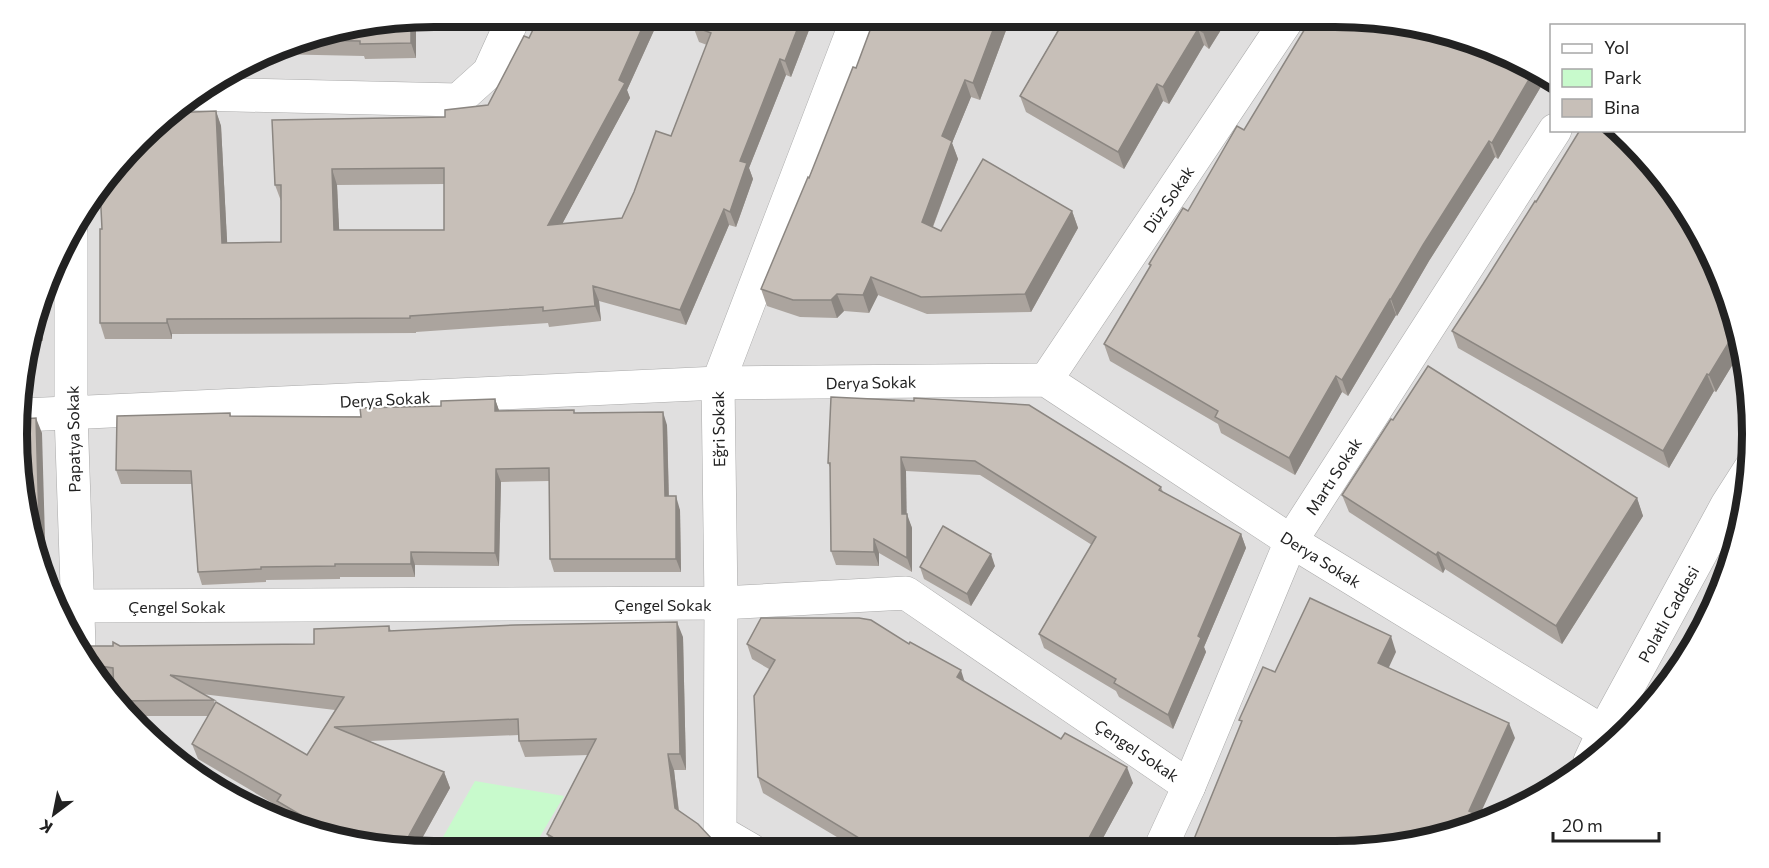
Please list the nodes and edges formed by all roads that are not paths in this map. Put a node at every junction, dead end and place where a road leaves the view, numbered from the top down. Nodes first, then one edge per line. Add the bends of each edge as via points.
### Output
1 (509, 27) edge
2 (854, 27) edge
3 (1282, 27) edge
4 (211, 94) edge
5 (1554, 132) edge
6 (70, 252) edge
7 (1046, 380) junction
8 (718, 383) junction
9 (71, 414) junction
10 (28, 415) edge
11 (1734, 511) edge
12 (1291, 541) junction
13 (721, 603) junction
14 (77, 606) junction
15 (78, 630) edge
16 (1611, 732) edge
17 (1609, 734) edge
18 (1189, 786) junction
19 (736, 841) edge
20 (1164, 841) edge

1 - 4 street via 489,72 458,100
2 - 8 street, Eğri Sokak
3 - 7 street, Düz Sokak
5 - 12 street, Martı Sokak
6 - 9 street, Papatya Sokak
7 - 8 street, Derya Sokak
7 - 12 street, Derya Sokak
8 - 9 street, Derya Sokak
8 - 13 street, Eğri Sokak
9 - 10 street, Derya Sokak
9 - 14 street, Papatya Sokak
11 - 16 street, Polatlı Caddesi
12 - 17 street, Derya Sokak
12 - 18 street, Martı Sokak
13 - 14 street, Çengel Sokak
13 - 18 street, Çengel Sokak via 906,593
13 - 19 street, Eğri Sokak via 720,832
14 - 15 street, Papatya Sokak
18 - 20 street, Martı Sokak

